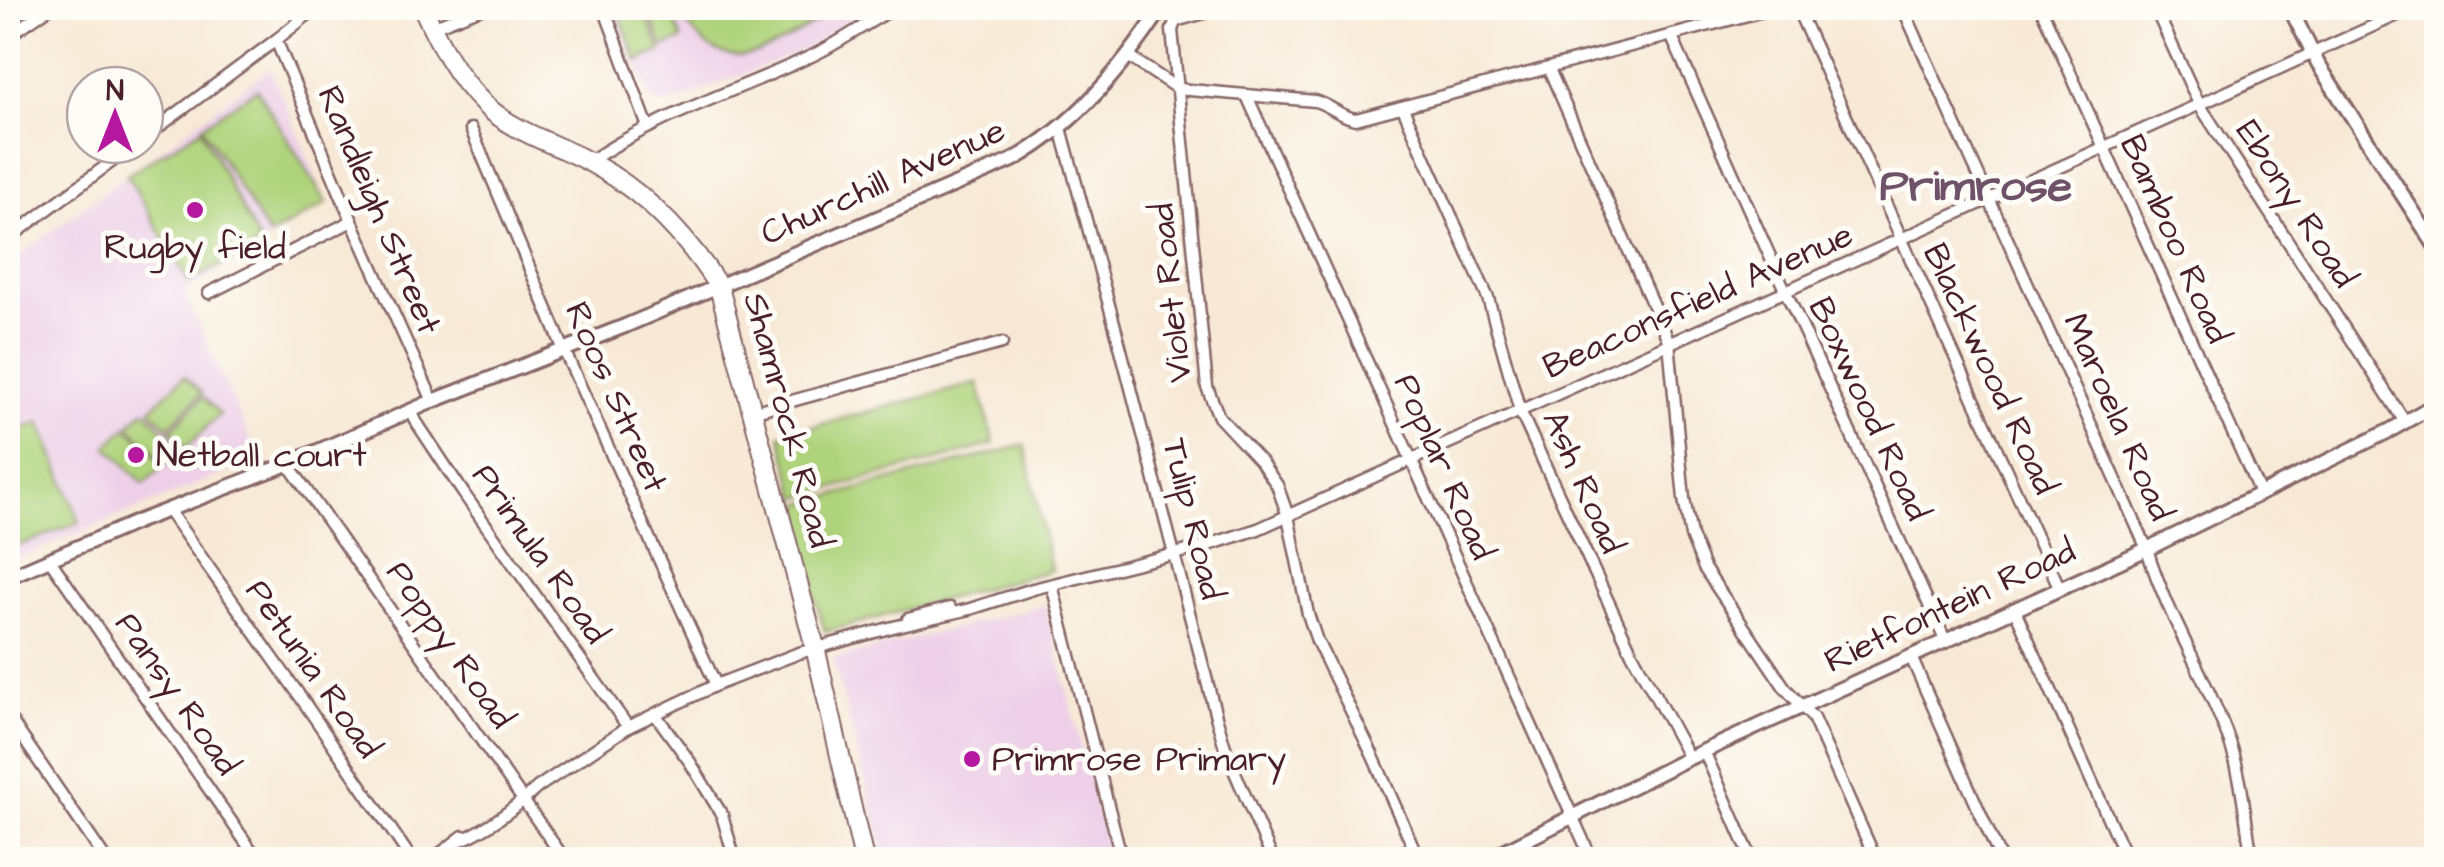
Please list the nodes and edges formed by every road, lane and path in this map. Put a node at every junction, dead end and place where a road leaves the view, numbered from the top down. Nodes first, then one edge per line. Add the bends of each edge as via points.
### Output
1 (50, 8) edge
2 (422, 8) edge
3 (481, 8) edge
4 (604, 8) edge
5 (895, 8) edge
6 (1160, 8) edge
7 (1222, 8) edge
8 (1774, 8) edge
9 (1797, 8) edge
10 (1903, 8) edge
11 (2041, 8) edge
12 (2155, 8) edge
13 (2290, 8) edge
14 (2413, 8) edge
15 (310, 9) edge
16 (432, 28) junction
17 (1671, 34) junction
18 (8, 36) edge
19 (276, 40) junction
20 (2311, 52) junction
21 (1128, 56) junction
22 (1548, 69) junction
23 (1178, 89) junction
24 (1247, 96) junction
25 (2199, 104) junction
26 (1403, 108) junction
27 (165, 122) edge
28 (648, 127) junction
29 (1061, 128) junction
30 (471, 129) dead end
31 (2104, 146) junction
32 (590, 162) junction
33 (107, 165) edge
34 (1990, 198) junction
35 (352, 222) junction
36 (8, 239) edge
37 (1900, 239) junction
38 (2436, 248) edge
39 (718, 287) junction
40 (1784, 290) junction
41 (209, 293) dead end
42 (1002, 342) dead end
43 (1669, 342) junction
44 (564, 350) junction
45 (433, 400) junction
46 (2436, 404) edge
47 (409, 411) junction
48 (1520, 411) junction
49 (752, 412) junction
50 (2405, 422) junction
51 (1410, 460) junction
52 (288, 464) junction
53 (2260, 494) junction
54 (168, 510) junction
55 (1288, 516) junction
56 (2147, 548) junction
57 (1173, 555) junction
58 (50, 560) junction
59 (8, 577) edge
60 (1052, 585) junction
61 (2060, 589) junction
62 (2014, 610) junction
63 (1946, 642) junction
64 (815, 648) junction
65 (1910, 657) junction
66 (716, 685) junction
67 (1801, 706) junction
68 (654, 714) junction
69 (8, 716) edge
70 (628, 727) junction
71 (1704, 751) junction
72 (1688, 758) junction
73 (523, 797) junction
74 (1573, 818) junction
75 (106, 860) edge
76 (258, 860) edge
77 (412, 860) edge
78 (432, 860) edge
79 (565, 860) edge
80 (735, 860) edge
81 (864, 860) edge
82 (1122, 860) edge
83 (1273, 860) edge
84 (1420, 860) edge
85 (1486, 860) edge
86 (1592, 860) edge
87 (1752, 860) edge
88 (1876, 860) edge
89 (2002, 860) edge
90 (2127, 860) edge
91 (2252, 860) edge

1 - 18 street
2 - 16 main road, Shamrock Road
3 - 16 street
4 - 28 street
5 - 28 street via 812,56
6 - 21 street, Churchill Avenue
7 - 23 street, Violet Road via 1175,22
8 - 17 street
9 - 37 street, Blackwood Road
10 - 34 street, Maroela Road
11 - 31 street, Bamboo Road
12 - 25 street, Ebony Road
13 - 20 street
14 - 20 street, Beaconsfield Avenue
15 - 19 street
16 - 32 main road, Shamrock Road via 487,108
17 - 22 street
17 - 40 street, Boxwood Road
19 - 27 street
19 - 35 street, Randleigh Street
20 - 25 street, Beaconsfield Avenue
20 - 38 street
21 - 23 street
21 - 29 street, Churchill Avenue
22 - 26 street
22 - 43 street
23 - 24 street
23 - 55 street, Violet Road via 1207,387 1219,417 1270,474
24 - 26 street via 1315,101 1356,119
24 - 51 street, Poplar Road
25 - 31 street, Beaconsfield Avenue
25 - 50 street, Ebony Road
26 - 48 street, Ash Road via 1488,298
28 - 32 street
29 - 39 street, Churchill Avenue via 1013,160
29 - 57 street, Tulip Road
30 - 44 street, Roos Street
31 - 34 street, Beaconsfield Avenue
31 - 53 street, Bamboo Road
32 - 39 main road, Shamrock Road via 673,226
33 - 36 street
34 - 37 street, Beaconsfield Avenue
34 - 56 street, Maroela Road
35 - 41 street
35 - 45 street, Randleigh Street
37 - 40 street, Beaconsfield Avenue
37 - 61 street, Blackwood Road
39 - 44 street, Churchill Avenue
39 - 49 main road, Shamrock Road
40 - 43 street, Beaconsfield Avenue
40 - 63 street, Boxwood Road
42 - 49 street
43 - 48 street, Beaconsfield Avenue
43 - 67 street via 1691,536 1712,583
44 - 45 street, Churchill Avenue
44 - 66 street, Roos Street
45 - 47 street, Churchill Avenue
46 - 50 street, Rietfontein Road
47 - 52 street, Churchill Avenue
47 - 70 street, Primula Road
48 - 51 street, Beaconsfield Avenue
48 - 72 street, Ash Road
49 - 64 main road, Shamrock Road
50 - 53 street, Rietfontein Road
51 - 55 street, Beaconsfield Avenue
51 - 74 street, Poplar Road
52 - 54 street, Churchill Avenue
52 - 73 street, Poppy Road
53 - 56 street, Rietfontein Road
54 - 58 street, Churchill Avenue
54 - 77 street, Petunia Road
55 - 57 street, Beaconsfield Avenue
55 - 84 street, Violet Road via 1317,641
56 - 61 street, Rietfontein Road
56 - 91 street, Maroela Road via 2235,756
57 - 60 street, Beaconsfield Avenue
57 - 83 street, Tulip Road via 1227,754
58 - 59 street, Churchill Avenue
58 - 76 street, Pansy Road
60 - 64 street, Beaconsfield Avenue
60 - 82 street
61 - 62 street, Rietfontein Road
62 - 63 street, Rietfontein Road
62 - 90 street
63 - 65 street, Rietfontein Road
64 - 66 street, Beaconsfield Avenue
64 - 81 main road, Shamrock Road
65 - 67 street, Rietfontein Road
65 - 89 street
66 - 68 street, Beaconsfield Avenue
67 - 71 street, Rietfontein Road
67 - 88 street via 1813,718
68 - 70 street, Beaconsfield Avenue
68 - 80 street via 722,815
69 - 75 street
70 - 73 street, Beaconsfield Avenue
71 - 72 street, Rietfontein Road
71 - 87 street
72 - 74 street, Rietfontein Road
73 - 78 street, Beaconsfield Avenue
73 - 79 street, Poppy Road
74 - 85 street, Rietfontein Road
74 - 86 street, Poplar Road

